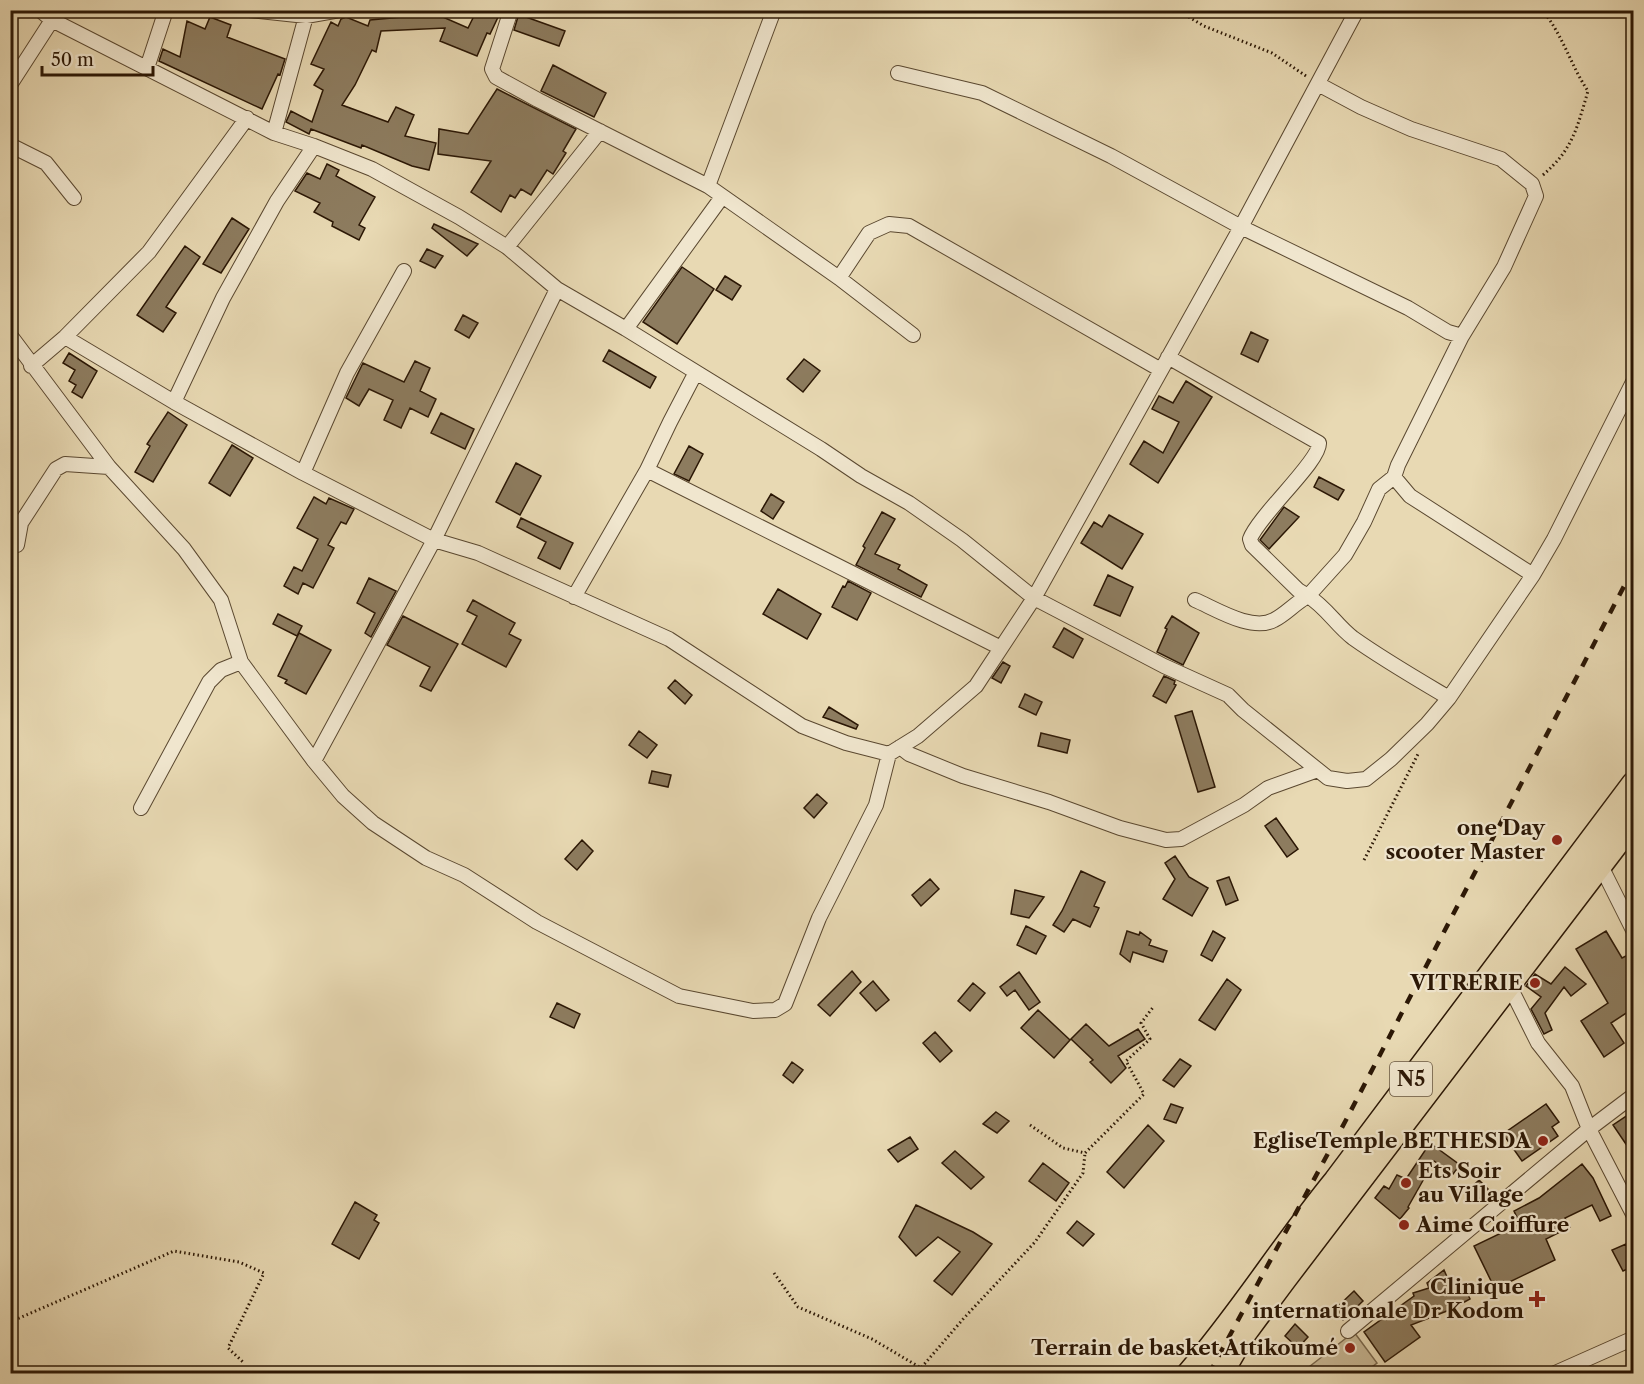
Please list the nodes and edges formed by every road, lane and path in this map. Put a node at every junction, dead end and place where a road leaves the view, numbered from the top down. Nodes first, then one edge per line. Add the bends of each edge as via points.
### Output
1 (40, 10) edge
2 (166, 10) edge
3 (249, 10) edge
4 (340, 10) edge
5 (511, 10) edge
6 (774, 10) edge
7 (1177, 10) edge
8 (1357, 10) edge
9 (1542, 10) edge
10 (306, 16) junction
11 (52, 20) junction
12 (147, 68) junction
13 (898, 73) dead end
14 (10, 84) edge
15 (1318, 84) junction
16 (247, 118) junction
17 (600, 132) junction
18 (274, 133) junction
19 (10, 145) edge
20 (314, 146) junction
21 (1532, 184) junction
22 (708, 186) junction
23 (722, 197) junction
24 (74, 198) dead end
25 (1241, 227) junction
26 (507, 247) junction
27 (404, 271) dead end
28 (839, 278) junction
29 (557, 289) junction
30 (626, 329) junction
31 (10, 335) edge
32 (913, 335) dead end
33 (1462, 336) junction
34 (65, 337) junction
35 (1168, 357) junction
36 (31, 366) junction
37 (1161, 370) junction
38 (696, 372) junction
39 (1634, 380) edge
40 (174, 402) junction
41 (110, 467) junction
42 (647, 470) junction
43 (303, 473) junction
44 (1394, 477) junction
45 (434, 540) junction
46 (17, 545) dead end
47 (1533, 575) junction
48 (1308, 596) junction
49 (574, 597) junction
50 (1034, 598) junction
51 (1195, 600) dead end
52 (1001, 648) junction
53 (241, 662) junction
54 (1449, 698) junction
55 (1427, 724) junction
56 (894, 751) junction
57 (314, 761) junction
58 (1318, 770) junction
59 (1634, 784) edge
60 (141, 808) dead end
61 (1634, 820) edge
62 (1364, 860) dead end
63 (1600, 864) junction
64 (1634, 932) edge
65 (1509, 986) junction
66 (1154, 1006) dead end
67 (1634, 1095) edge
68 (1030, 1125) dead end
69 (1589, 1129) junction
70 (1086, 1153) junction
71 (1634, 1216) edge
72 (774, 1273) dead end
73 (10, 1322) edge
74 (1348, 1331) dead end
75 (1634, 1338) edge
76 (243, 1362) dead end
77 (1190, 1374) edge
78 (1220, 1374) edge
79 (1553, 1374) edge

1 - 11 street
2 - 12 street
3 - 10 street
4 - 10 street
5 - 17 street via 492,69 496,77
6 - 22 street
7 - 15 path via 1204,26 1272,53
8 - 15 street
9 - 21 path via 1588,91 1572,141 1552,167
10 - 18 street
11 - 12 street
11 - 14 street
12 - 16 street
13 - 25 street via 982,93 1112,156
15 - 21 street via 1411,129 1501,159
15 - 25 street
16 - 18 street
16 - 34 street via 149,252
17 - 22 street
17 - 26 street
18 - 20 street
19 - 24 street via 46,163
20 - 26 street via 372,169
20 - 40 street via 277,201 223,298
21 - 33 street via 1536,196 1504,267
22 - 23 street
23 - 28 street
23 - 30 street
25 - 33 street
25 - 35 street
26 - 29 street
27 - 43 street via 347,373
28 - 32 street
28 - 37 street via 869,233 889,224 909,226
29 - 30 street
29 - 45 street
30 - 38 street
31 - 36 street
33 - 44 street
34 - 36 street
34 - 40 street
35 - 37 street
35 - 48 street via 1319,443 1314,457 1275,502 1250,539
36 - 41 street
37 - 50 street
38 - 42 street
38 - 50 street via 909,503
39 - 47 street
40 - 43 street
41 - 46 street via 65,464 56,469 21,522
41 - 53 street via 184,549 221,600
42 - 49 street
42 - 52 street
43 - 45 street
44 - 47 street via 1410,496
44 - 48 street via 1379,489 1345,555
45 - 49 street via 478,554
45 - 57 street
47 - 54 street
48 - 51 street via 1266,625 1250,624
48 - 54 street via 1351,636
49 - 56 street via 669,639 802,726 846,743
50 - 52 street
50 - 58 street via 1228,695
52 - 56 street via 976,686 918,736
53 - 57 street
53 - 60 street via 221,670 209,682
54 - 55 street
55 - 58 street via 1366,779 1328,778
55 - 62 path via 1425,741
56 - 57 street via 876,805 819,918 785,1004 775,1010 753,1011 679,996 537,922 373,823
56 - 58 street via 1166,840 1181,839 1245,805 1268,788
59 - 77 highway, N5
61 - 63 highway, N5
63 - 64 street
63 - 65 highway, N5
65 - 69 street via 1538,1043 1572,1086
65 - 78 highway, N5 via 1284,1279 1244,1333
66 - 70 path via 1140,1023 1150,1039 1126,1061 1144,1094
67 - 69 street
68 - 70 path via 1063,1148
69 - 71 street
69 - 74 street
70 - 72 path via 1083,1173 1035,1242 921,1368 872,1339 798,1307
73 - 76 path via 174,1251 228,1260 264,1273 228,1348
75 - 79 street

